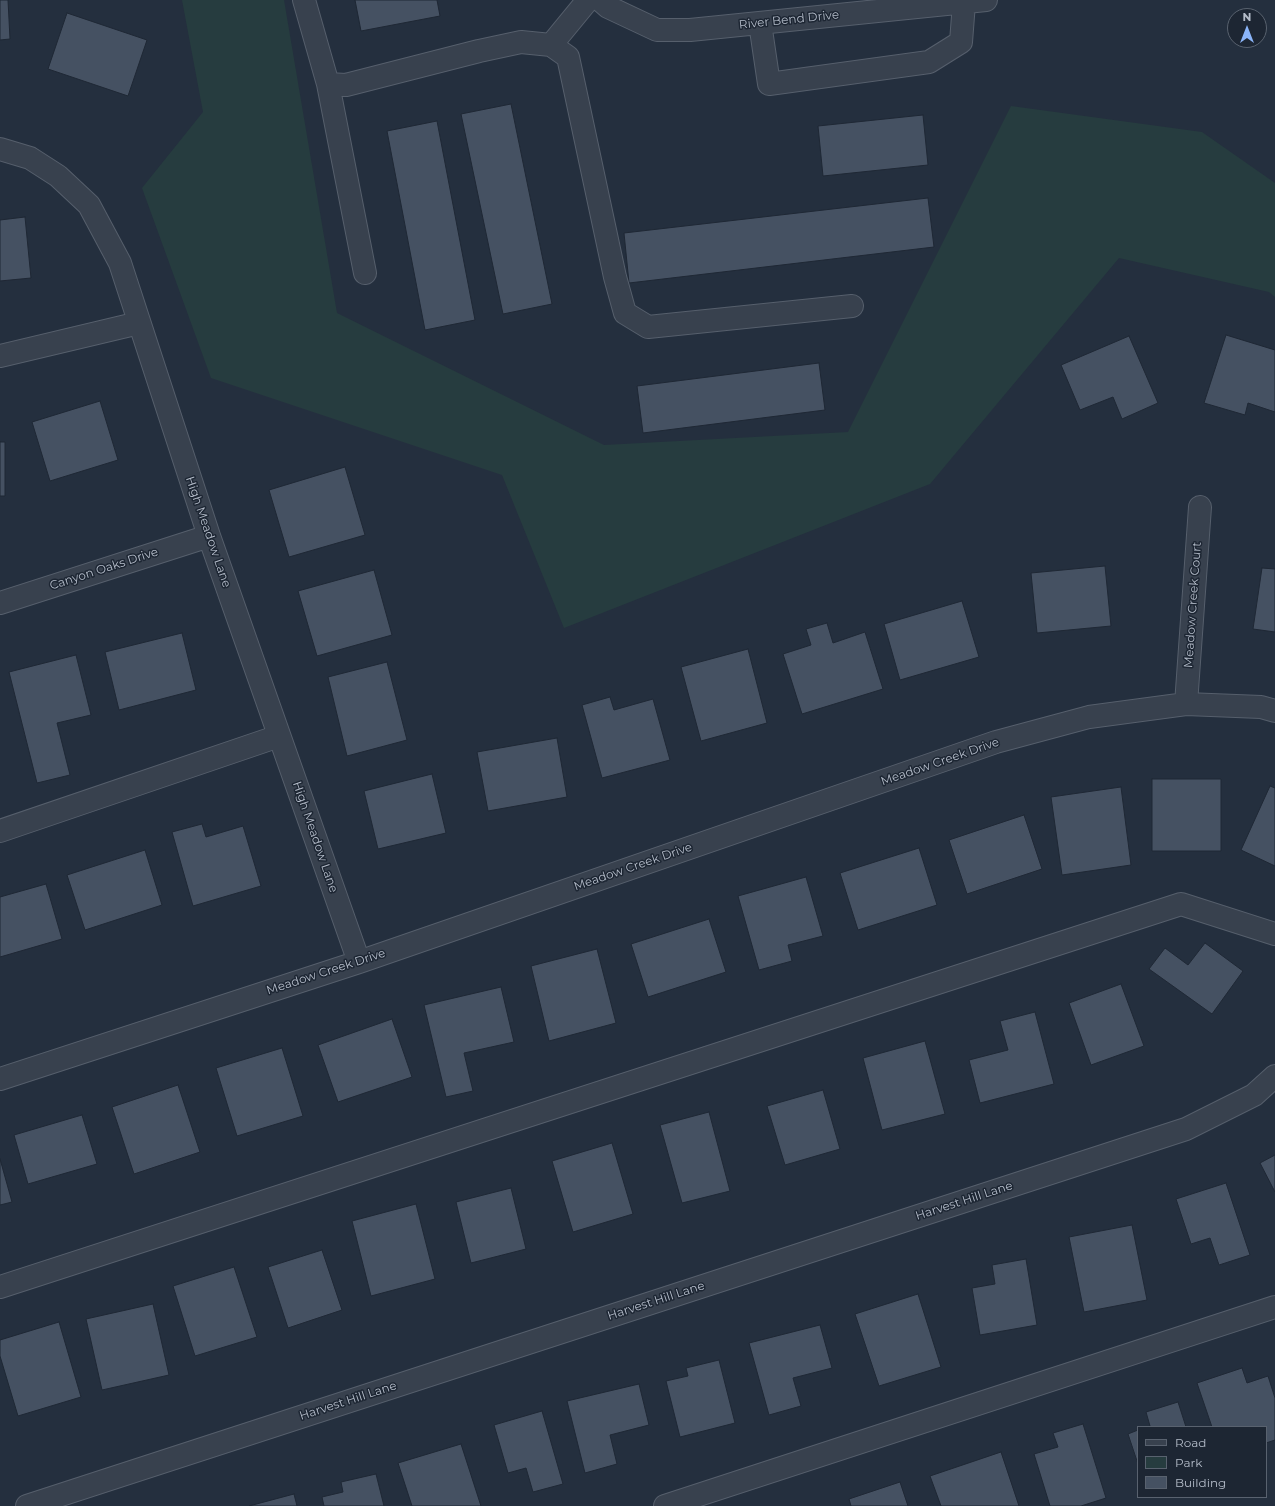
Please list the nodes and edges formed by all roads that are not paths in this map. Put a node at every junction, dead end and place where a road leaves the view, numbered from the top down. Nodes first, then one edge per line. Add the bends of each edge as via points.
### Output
1 (304, 0) edge
2 (588, 0) edge
3 (600, 0) edge
4 (986, 0) edge
5 (964, 3) junction
6 (760, 23) junction
7 (551, 45) junction
8 (328, 84) junction
9 (0, 149) edge
10 (365, 273) dead end
11 (852, 306) dead end
12 (139, 323) junction
13 (0, 356) edge
14 (1200, 507) dead end
15 (209, 536) junction
16 (0, 603) edge
17 (1186, 704) junction
18 (1275, 711) edge
19 (280, 736) junction
20 (0, 831) edge
21 (1275, 934) edge
22 (359, 962) junction
23 (1275, 1076) edge
24 (0, 1079) edge
25 (0, 1287) edge
26 (1275, 1307) edge
27 (27, 1506) edge
28 (665, 1506) edge

1 - 8 street
2 - 7 street
3 - 6 street, River Bend Drive via 608,7 657,30 690,30
4 - 5 street, River Bend Drive
5 - 6 street, River Bend Drive
5 - 6 street via 960,42 929,62 769,84
7 - 8 street via 521,42 346,85
7 - 11 street via 568,57 613,270 625,313 648,327
8 - 10 street
9 - 12 street, High Meadow Lane via 30,158 58,176 88,205 120,263
12 - 13 street
12 - 15 street, High Meadow Lane
14 - 17 street, Meadow Creek Court
15 - 16 street, Canyon Oaks Drive
15 - 19 street, High Meadow Lane
17 - 18 street, Meadow Creek Drive via 1261,707
17 - 22 street, Meadow Creek Drive via 1089,717 996,742
19 - 20 street
19 - 22 street, High Meadow Lane
21 - 25 street via 1181,904
22 - 24 street, Meadow Creek Drive
23 - 27 street, Harvest Hill Lane via 1254,1095 1186,1129
26 - 28 street

